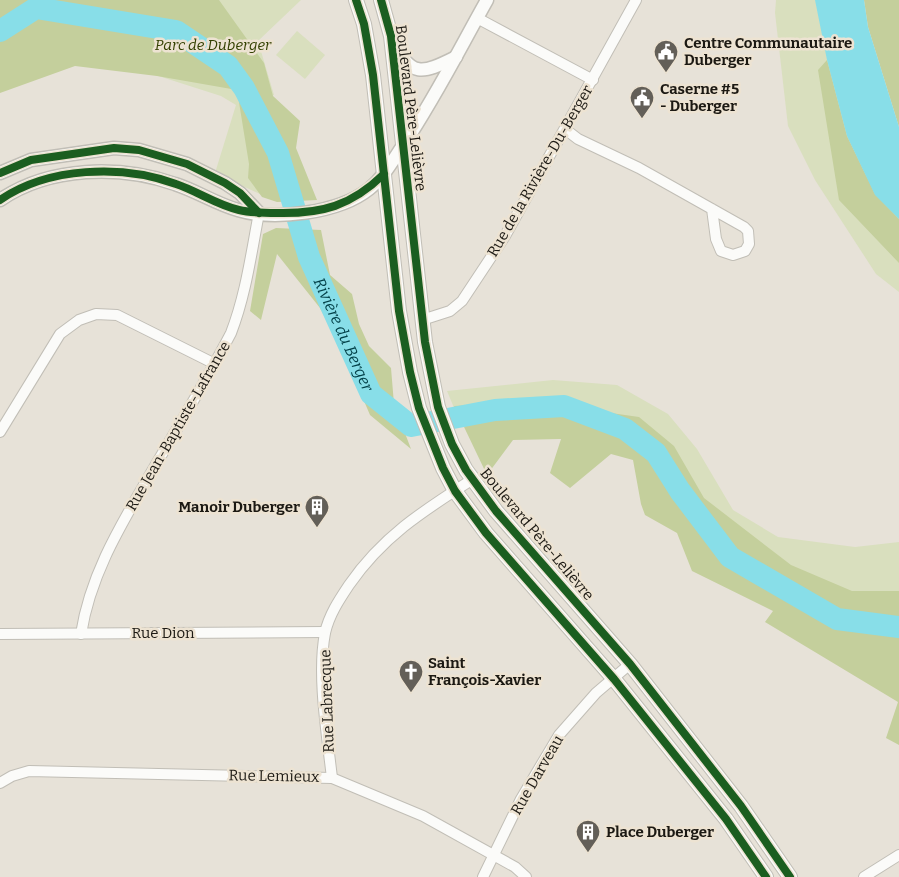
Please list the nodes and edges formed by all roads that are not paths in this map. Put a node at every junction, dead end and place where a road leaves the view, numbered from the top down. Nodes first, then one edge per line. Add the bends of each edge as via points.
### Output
1 (356, 0) edge
2 (381, 0) edge
3 (487, 0) edge
4 (636, 0) edge
5 (477, 18) junction
6 (391, 36) junction
7 (456, 57) junction
8 (593, 80) junction
9 (565, 129) junction
10 (404, 144) junction
11 (0, 173) edge
12 (384, 174) junction
13 (0, 200) edge
14 (712, 209) junction
15 (259, 213) junction
16 (422, 320) junction
17 (215, 364) junction
18 (0, 432) edge
19 (473, 480) junction
20 (455, 490) junction
21 (325, 632) junction
22 (0, 634) edge
23 (81, 634) junction
24 (630, 664) junction
25 (614, 679) junction
26 (332, 778) junction
27 (0, 783) edge
28 (899, 855) edge
29 (494, 857) junction
30 (483, 877) edge
31 (526, 877) edge
32 (766, 877) edge
33 (790, 877) edge
34 (864, 877) edge

1 - 12 main road via 369,45
2 - 6 main road, Boulevard Père-Lelièvre
3 - 5 street
4 - 8 street, Rue de la Rivière-Du-Berger
5 - 7 street
5 - 8 street
6 - 7 street via 401,57 417,69 430,70
6 - 10 main road, Boulevard Père-Lelièvre
7 - 10 street
8 - 9 street, Rue de la Rivière-Du-Berger
9 - 14 street via 578,139
9 - 16 street, Rue de la Rivière-Du-Berger via 505,236 462,301 450,311
10 - 12 street
10 - 16 main road, Boulevard Père-Lelièvre
11 - 15 street via 31,160 114,148 139,150 180,161 226,183
12 - 15 street via 368,190 336,206 314,212
12 - 20 main road via 399,311 417,401 435,451
13 - 15 street via 41,180 112,170 174,183 239,210
14 - 14 street via 721,251 733,255 744,251 749,244 748,231
15 - 17 street, Rue Jean-Baptiste-Lafrance via 241,307
16 - 19 main road, Boulevard Père-Lelièvre via 436,399 452,444
17 - 18 street via 117,315 96,314 79,320 60,334
17 - 23 street, Rue Jean-Baptiste-Lafrance via 108,548 84,613
19 - 20 street, Rue Labrecque
19 - 24 main road, Boulevard Père-Lelièvre
20 - 21 street, Rue Labrecque via 417,515 366,560 336,604
20 - 25 main road via 486,533
21 - 23 street, Rue Dion
21 - 26 street, Rue Labrecque via 325,718
22 - 23 street, Rue Dion
24 - 25 street, Rue Darveau
24 - 33 main road, Boulevard Père-Lelièvre via 741,806
25 - 29 street, Rue Darveau via 596,693 558,735 521,800
25 - 32 main road via 726,819
26 - 27 street, Rue Lemieux via 29,771
26 - 29 street, Rue Lemieux via 423,816
28 - 34 street
29 - 30 street, Rue Darveau
29 - 31 street, Rue Lemieux via 515,866

